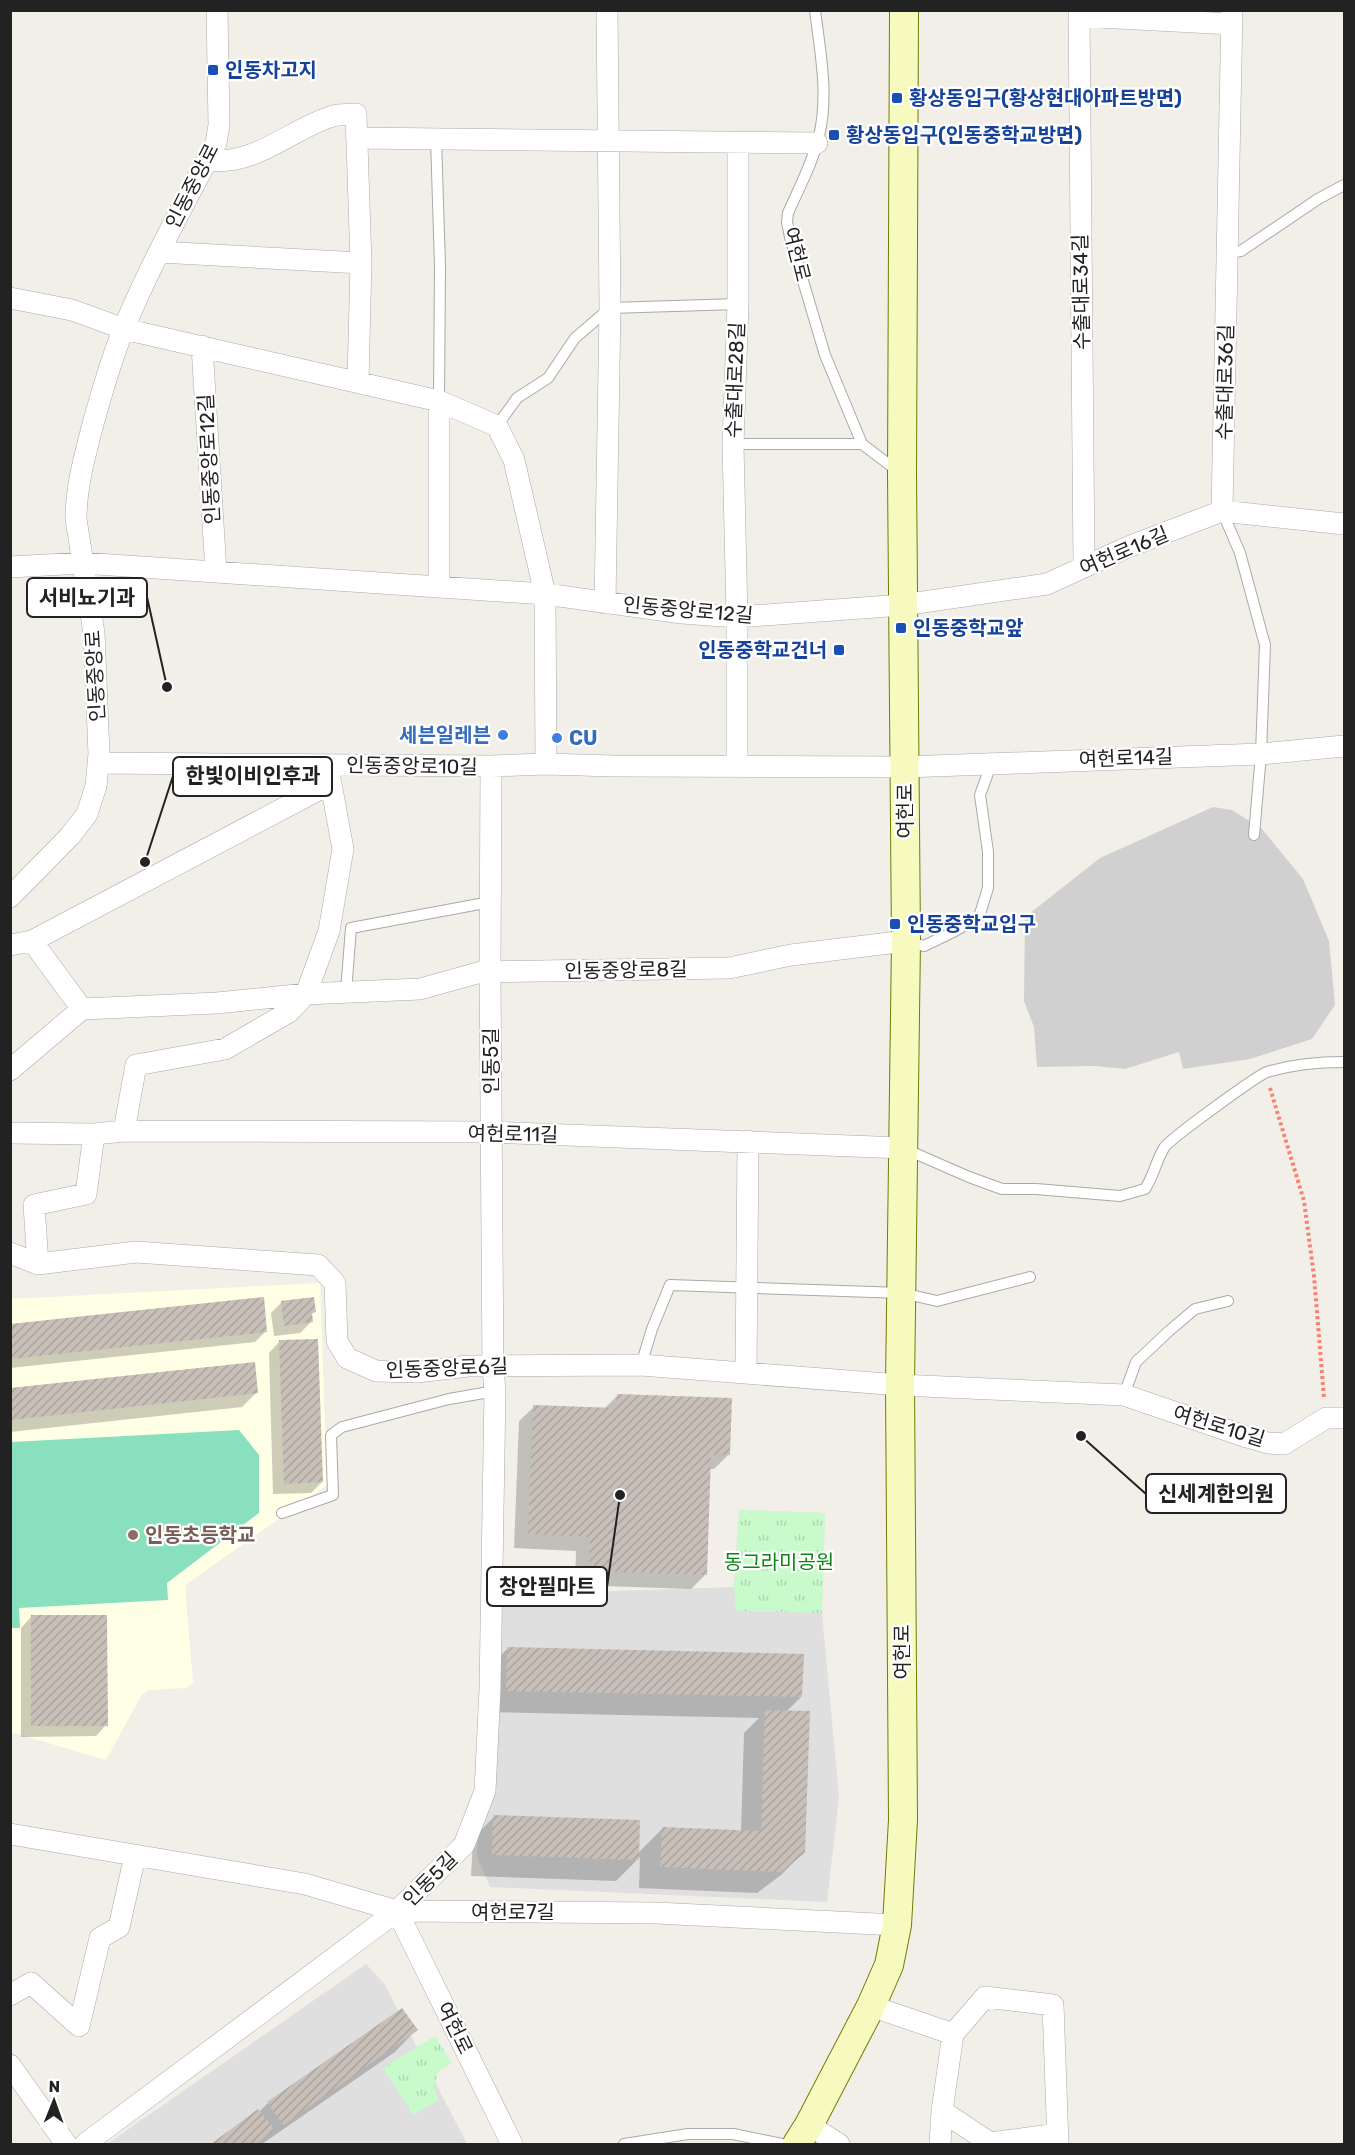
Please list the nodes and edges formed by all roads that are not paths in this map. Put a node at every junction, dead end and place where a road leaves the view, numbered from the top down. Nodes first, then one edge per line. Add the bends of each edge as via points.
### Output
1 (217, 10) edge
2 (607, 10) edge
3 (815, 10) edge
4 (904, 10) edge
5 (1079, 14) edge
6 (1232, 17) edge
7 (358, 138) junction
8 (436, 138) junction
9 (609, 140) junction
10 (738, 142) junction
11 (817, 143) junction
12 (207, 160) junction
13 (1344, 185) edge
14 (159, 252) junction
15 (1228, 253) junction
16 (361, 263) junction
17 (10, 298) edge
18 (738, 303) junction
19 (609, 308) junction
20 (124, 328) junction
21 (202, 346) junction
22 (358, 381) junction
23 (439, 401) junction
24 (498, 426) junction
25 (733, 444) junction
26 (862, 444) junction
27 (902, 474) junction
28 (1222, 511) junction
29 (1344, 524) edge
30 (82, 563) junction
31 (10, 567) edge
32 (1084, 567) junction
33 (216, 572) junction
34 (439, 586) junction
35 (545, 594) junction
36 (606, 603) junction
37 (903, 605) junction
38 (737, 617) junction
39 (1344, 746) edge
40 (1260, 754) junction
41 (992, 762) junction
42 (98, 763) junction
43 (546, 764) junction
44 (491, 766) junction
45 (738, 766) junction
46 (905, 767) junction
47 (331, 769) junction
48 (1254, 835) dead end
49 (12, 892) edge
50 (490, 902) junction
51 (32, 941) junction
52 (906, 941) junction
53 (10, 945) edge
54 (490, 972) junction
55 (346, 992) junction
56 (306, 994) junction
57 (82, 1009) junction
58 (1344, 1062) edge
59 (10, 1070) edge
60 (124, 1131) junction
61 (491, 1132) junction
62 (10, 1133) edge
63 (94, 1134) junction
64 (748, 1141) junction
65 (902, 1148) junction
66 (10, 1253) edge
67 (38, 1264) junction
68 (1030, 1277) dead end
69 (747, 1288) junction
70 (902, 1293) junction
71 (1228, 1300) dead end
72 (641, 1365) junction
73 (493, 1366) junction
74 (746, 1373) junction
75 (900, 1384) junction
76 (495, 1391) junction
77 (1124, 1395) junction
78 (1335, 1418) edge
79 (282, 1513) dead end
80 (10, 1834) edge
81 (135, 1856) junction
82 (397, 1911) junction
83 (897, 1924) junction
84 (10, 1995) edge
85 (871, 2006) junction
86 (953, 2034) junction
87 (10, 2065) edge
88 (942, 2111) junction
89 (803, 2135) edge
90 (1058, 2139) edge
91 (66, 2145) edge
92 (85, 2145) edge
93 (513, 2145) edge
94 (624, 2145) edge
95 (782, 2145) edge
96 (839, 2145) edge
97 (940, 2145) edge

1 - 12 street, 인동중앙로 via 219,125
2 - 9 street
3 - 11 lane, 여헌로 via 823,112
4 - 27 street, 여헌로
5 - 6 street
5 - 32 street, 수출대로34길
6 - 15 street, 수출대로36길
7 - 8 street
7 - 12 street via 356,114 334,116 253,155 221,162
7 - 16 street
8 - 9 street
8 - 23 lane
9 - 10 street
9 - 19 street
10 - 11 street
10 - 18 street, 수출대로28길
11 - 26 lane, 여헌로 via 787,222 825,355
12 - 14 street, 인동중앙로
13 - 15 lane via 1240,251
14 - 16 street, 인동중앙로
14 - 20 street, 인동중앙로
15 - 28 street, 수출대로36길
16 - 22 street
17 - 20 street via 72,310
18 - 19 lane
18 - 25 street, 수출대로28길
19 - 24 lane via 574,338 548,378 517,398
19 - 36 street
20 - 21 street
20 - 30 street, 인동중앙로 via 87,447 76,502
21 - 22 street
21 - 33 street, 인동중앙로12길
22 - 23 street
23 - 24 street
23 - 34 street
24 - 35 street via 514,460
25 - 26 lane
25 - 38 street, 수출대로28길
26 - 27 lane
27 - 37 street, 여헌로
28 - 29 street, 여헌로16길
28 - 32 street, 여헌로16길
28 - 40 lane via 1240,553 1265,645
30 - 31 street, 인동중앙로12길
30 - 33 street, 인동중앙로12길
30 - 42 street, 인동중앙로 via 94,633
32 - 37 street, 여헌로16길 via 1047,584
33 - 34 street, 인동중앙로12길
34 - 35 street, 인동중앙로12길
35 - 36 street, 인동중앙로12길
35 - 43 street
36 - 38 street, 인동중앙로12길
37 - 38 street, 인동중앙로12길
37 - 46 street, 여헌로
38 - 45 street
39 - 40 street, 여헌로14길
40 - 41 street, 여헌로14길
40 - 48 lane
41 - 46 street, 여헌로14길
41 - 52 lane via 980,795 988,852 988,888 979,917 924,946
42 - 47 street, 인동중앙로10길
42 - 49 street, 인동중앙로 via 87,814
43 - 44 street, 인동중앙로10길
43 - 45 street, 인동중앙로10길
44 - 47 street, 인동중앙로10길
44 - 50 street, 인동5길
45 - 46 street, 인동중앙로10길
46 - 52 street, 여헌로
47 - 51 street via 320,789
47 - 56 street via 343,849 329,931
50 - 54 street, 인동5길
50 - 55 lane via 351,928
51 - 53 street
51 - 57 street
52 - 54 street, 인동중앙로8길 via 729,968
52 - 65 street, 여헌로
54 - 55 street, 인동중앙로8길 via 420,989
54 - 61 street, 인동5길
55 - 56 street, 인동중앙로8길
56 - 57 street, 인동중앙로8길 via 217,1003
56 - 60 street via 289,1012 225,1049 136,1065
57 - 59 street
58 - 65 lane via 1266,1073 1164,1146 1145,1189 1120,1196 1002,1189
60 - 61 street, 여헌로11길
60 - 63 street, 여헌로11길
61 - 64 street, 여헌로11길
61 - 73 street, 인동5길
62 - 63 street, 여헌로11길
63 - 67 street via 86,1194 34,1205
64 - 65 street, 여헌로11길
64 - 69 street
65 - 70 street, 여헌로
66 - 67 street, 인동중앙로6길
67 - 73 street, 인동중앙로6길 via 136,1252 318,1265 335,1283 337,1341 347,1358 376,1371
68 - 70 lane via 938,1301
69 - 70 lane
69 - 72 lane via 670,1285
69 - 74 street
70 - 75 street, 여헌로
71 - 77 lane via 1195,1309 1169,1330 1136,1362
72 - 73 street, 인동중앙로6길
72 - 74 street, 인동중앙로6길
73 - 76 street, 인동5길
74 - 75 street, 인동중앙로6길
75 - 77 street, 여헌로10길
75 - 83 street, 여헌로 via 903,1820
76 - 79 lane via 342,1427 331,1435 333,1495
76 - 82 street, 인동5길 via 485,1791 464,1845
77 - 78 street, 여헌로10길 via 1268,1443 1284,1444
80 - 81 street, 여헌로7길
81 - 82 street, 여헌로7길 via 305,1884
81 - 84 street via 119,1927 100,1938 80,2026 32,1983
82 - 83 street, 여헌로7길 via 656,1912
82 - 92 street, 인동5길
82 - 93 street, 여헌로
83 - 85 street, 여헌로 via 889,1965
85 - 86 street
85 - 89 street, 여헌로
86 - 88 street
86 - 90 street via 985,1996 1053,2005
87 - 91 street
88 - 90 street via 990,2143
88 - 97 street
89 - 96 street, 여헌로
94 - 95 lane via 688,2134 733,2134

